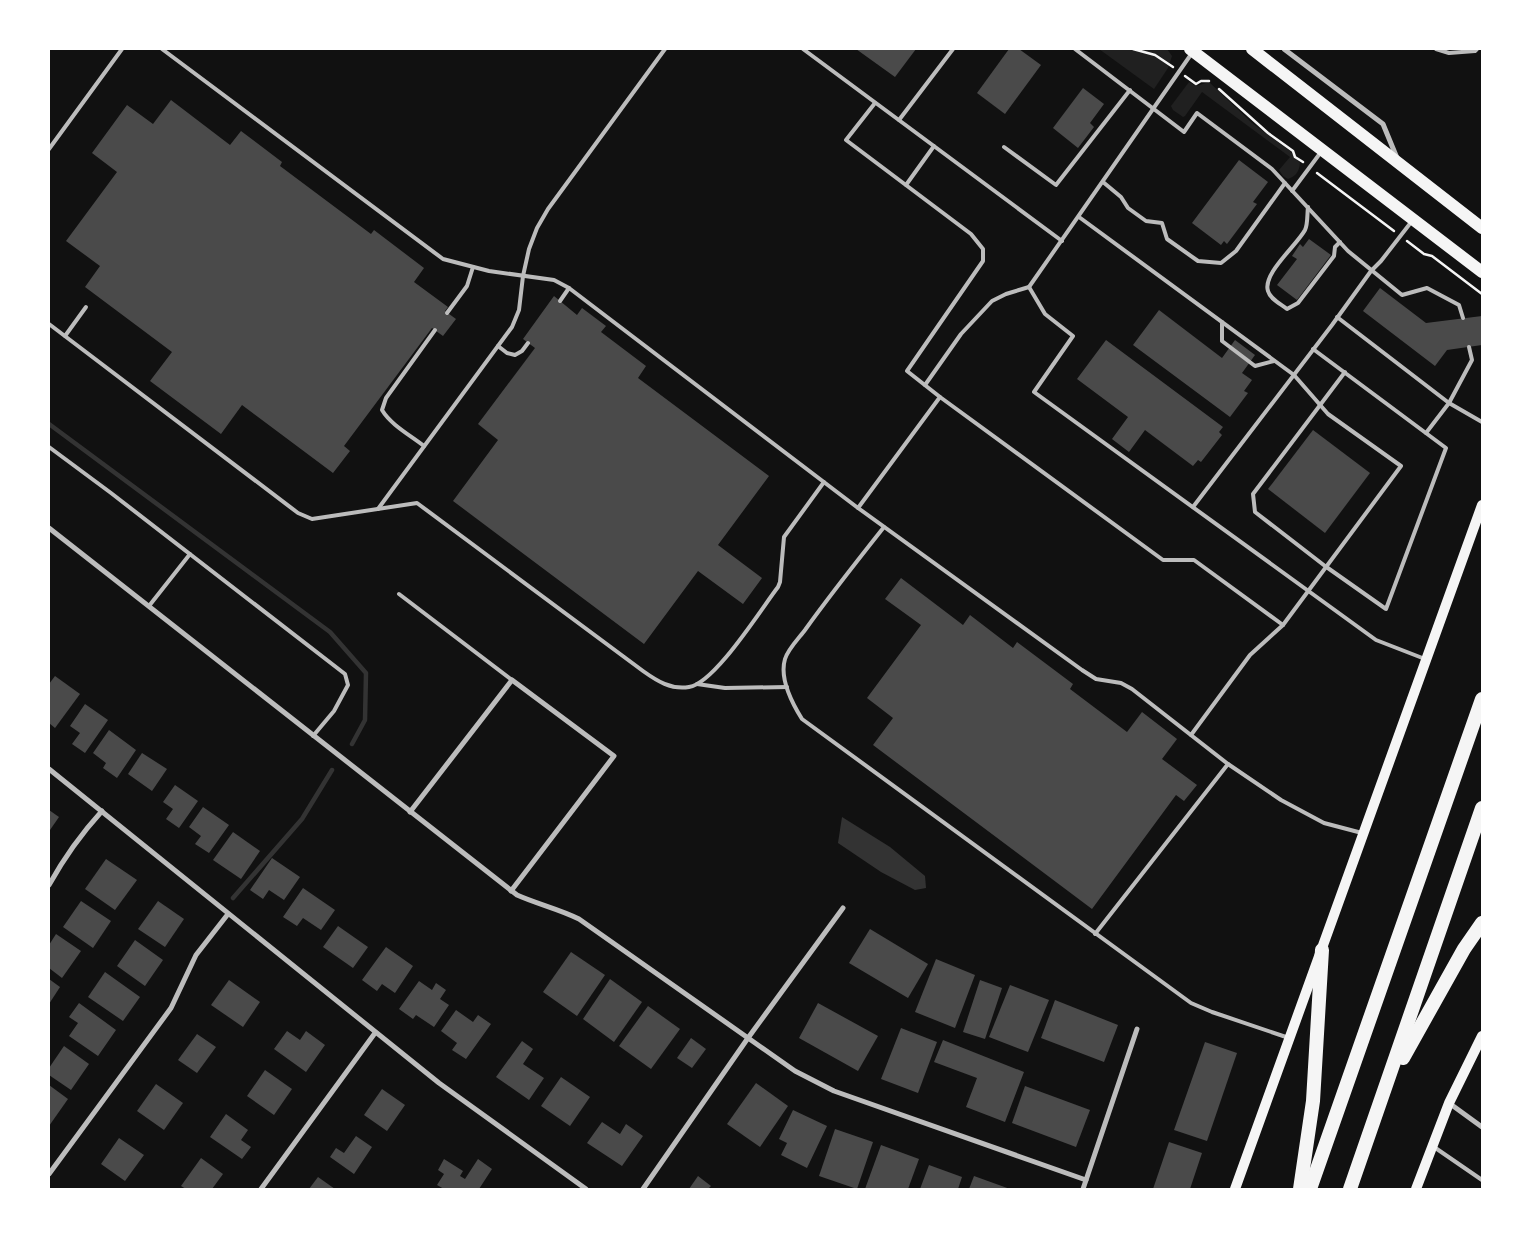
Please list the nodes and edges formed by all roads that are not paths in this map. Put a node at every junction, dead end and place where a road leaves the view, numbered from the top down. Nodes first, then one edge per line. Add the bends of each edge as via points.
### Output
1 (122, 49) edge
2 (162, 49) edge
3 (665, 49) edge
4 (803, 49) edge
5 (953, 49) edge
6 (1075, 49) edge
7 (1252, 49) edge
8 (1284, 49) edge
9 (1436, 49) edge
10 (1477, 49) edge
11 (1193, 50) edge
12 (1130, 90) junction
13 (875, 103) junction
14 (1154, 108) junction
15 (899, 120) junction
16 (934, 146) junction
17 (1004, 147) dead end
18 (49, 149) edge
19 (1322, 150) junction
20 (1400, 165) junction
21 (1103, 182) junction
22 (1285, 183) junction
23 (906, 185) junction
24 (1292, 191) junction
25 (1308, 207) junction
26 (1463, 214) junction
27 (1079, 216) junction
28 (1413, 219) junction
29 (1482, 221) edge
30 (1482, 228) edge
31 (1062, 241) junction
32 (1340, 242) junction
33 (473, 268) junction
34 (1371, 271) junction
35 (1482, 272) edge
36 (523, 276) junction
37 (1030, 287) junction
38 (569, 288) junction
39 (560, 301) dead end
40 (86, 307) dead end
41 (448, 313) dead end
42 (1337, 317) junction
43 (1463, 318) dead end
44 (1222, 322) junction
45 (49, 324) edge
46 (435, 330) dead end
47 (65, 336) junction
48 (528, 343) dead end
49 (498, 346) junction
50 (1469, 347) dead end
51 (1314, 349) junction
52 (1274, 361) junction
53 (1345, 372) junction
54 (1294, 375) junction
55 (925, 385) junction
56 (940, 397) junction
57 (1449, 403) junction
58 (1321, 405) junction
59 (1482, 422) edge
60 (1426, 433) junction
61 (424, 446) junction
62 (49, 447) edge
63 (824, 482) junction
64 (1482, 504) edge
65 (1193, 507) junction
66 (858, 508) junction
67 (378, 509) junction
68 (884, 527) junction
69 (49, 528) edge
70 (190, 554) junction
71 (1325, 566) junction
72 (1308, 592) junction
73 (399, 594) dead end
74 (149, 606) junction
75 (1283, 625) junction
76 (1426, 660) junction
77 (512, 680) junction
78 (696, 684) junction
79 (787, 687) junction
80 (1482, 699) edge
81 (1191, 735) junction
82 (313, 736) junction
83 (1228, 764) junction
84 (49, 769) edge
85 (1482, 808) edge
86 (102, 811) junction
87 (410, 812) junction
88 (1364, 834) junction
89 (49, 885) edge
90 (511, 891) junction
91 (843, 908) dead end
92 (228, 914) junction
93 (1482, 923) edge
94 (1095, 934) junction
95 (1322, 950) junction
96 (1137, 1029) dead end
97 (375, 1033) junction
98 (1482, 1036) edge
99 (748, 1038) junction
100 (1290, 1038) junction
101 (1387, 1084) junction
102 (1449, 1103) junction
103 (1482, 1127) edge
104 (1432, 1146) junction
105 (49, 1174) edge
106 (1086, 1180) junction
107 (1482, 1180) edge
108 (261, 1189) edge
109 (586, 1189) edge
110 (643, 1189) edge
111 (1083, 1189) edge
112 (1235, 1189) edge
113 (1300, 1189) edge
114 (1310, 1189) edge
115 (1350, 1189) edge
116 (1416, 1189) edge

1 - 18 lane
2 - 33 lane via 442,259
3 - 36 lane via 548,208 529,249
4 - 13 lane
5 - 15 lane
6 - 12 lane
7 - 20 main road
8 - 20 street via 1383,124
9 - 10 lane via 1449,53
11 - 14 lane
11 - 19 main road
12 - 14 lane
12 - 17 lane via 1056,185
13 - 15 lane
13 - 23 lane via 846,140
14 - 21 lane
14 - 22 lane via 1184,132 1197,113 1272,169
15 - 16 lane
16 - 23 lane
16 - 31 lane
19 - 24 lane
19 - 28 main road
20 - 26 main road
21 - 22 lane via 1146,222 1162,223 1167,239 1198,262 1221,262 1236,251
21 - 27 lane
22 - 24 lane
23 - 55 lane via 971,234 983,249 983,261 907,371
24 - 25 lane
25 - 32 lane
25 - 32 lane via 1306,228 1267,283 1273,298 1288,309 1298,303 1334,256 1335,247
26 - 29 main road
26 - 30 main road
27 - 31 lane
27 - 44 lane
28 - 34 lane
28 - 35 main road
31 - 37 lane
32 - 34 lane
33 - 36 lane
33 - 41 lane via 467,286
34 - 42 lane
34 - 43 lane via 1402,295 1427,288 1459,305
36 - 38 lane via 554,280
36 - 49 lane via 519,310 512,327
37 - 55 lane via 992,301 961,334
37 - 65 lane via 1045,314 1073,336 1034,392
38 - 39 lane
38 - 63 lane
40 - 47 lane
42 - 51 lane
42 - 57 lane
44 - 52 lane
44 - 52 lane via 1222,341 1255,366
45 - 47 lane
46 - 61 lane via 386,398 382,410 386,417
47 - 67 lane via 298,513 312,519
48 - 49 lane via 522,352 515,355
49 - 61 lane
50 - 57 lane via 1472,360
51 - 53 lane
51 - 54 lane
52 - 54 lane
53 - 58 lane
53 - 60 lane
54 - 58 lane
54 - 65 lane
55 - 56 lane
56 - 66 lane
56 - 75 lane via 1163,560 1194,560
57 - 59 lane
57 - 60 lane
58 - 71 lane via 1253,494 1254,512
58 - 71 lane via 1328,414 1401,466
60 - 71 lane via 1446,448 1386,609
61 - 67 lane
62 - 70 lane
63 - 66 lane
63 - 78 lane via 784,536 778,587 718,668
64 - 76 main road
65 - 72 lane
66 - 68 lane
67 - 78 lane via 418,503 658,682 674,687
68 - 79 lane via 785,658
68 - 81 lane via 1082,670 1096,679 1132,689
69 - 74 street
70 - 74 lane
70 - 82 lane via 345,674 348,685 334,711
71 - 72 lane
72 - 75 lane
72 - 76 lane via 1376,640
73 - 77 lane
74 - 82 street
75 - 81 lane via 1250,655
76 - 88 main road
77 - 87 street
77 - 90 street via 614,756
78 - 79 lane via 725,688
79 - 94 lane via 791,702 802,719
80 - 114 highway
81 - 83 lane
82 - 87 street
83 - 88 lane via 1305,814
83 - 94 lane
84 - 86 street
85 - 101 highway
86 - 89 street via 81,833
86 - 92 street
87 - 90 street
88 - 95 main road
90 - 99 street via 579,919
91 - 99 street
92 - 97 street
92 - 105 street via 196,955 171,1008
93 - 101 highway
94 - 100 lane via 1191,1003
95 - 100 main road
95 - 113 highway via 1312,1101
96 - 106 street
97 - 108 street
97 - 109 street
98 - 102 main road
99 - 106 street via 795,1071 834,1091
99 - 110 street
100 - 112 main road
101 - 115 highway
102 - 103 street
102 - 104 main road
104 - 107 lane
104 - 116 main road
106 - 111 street

